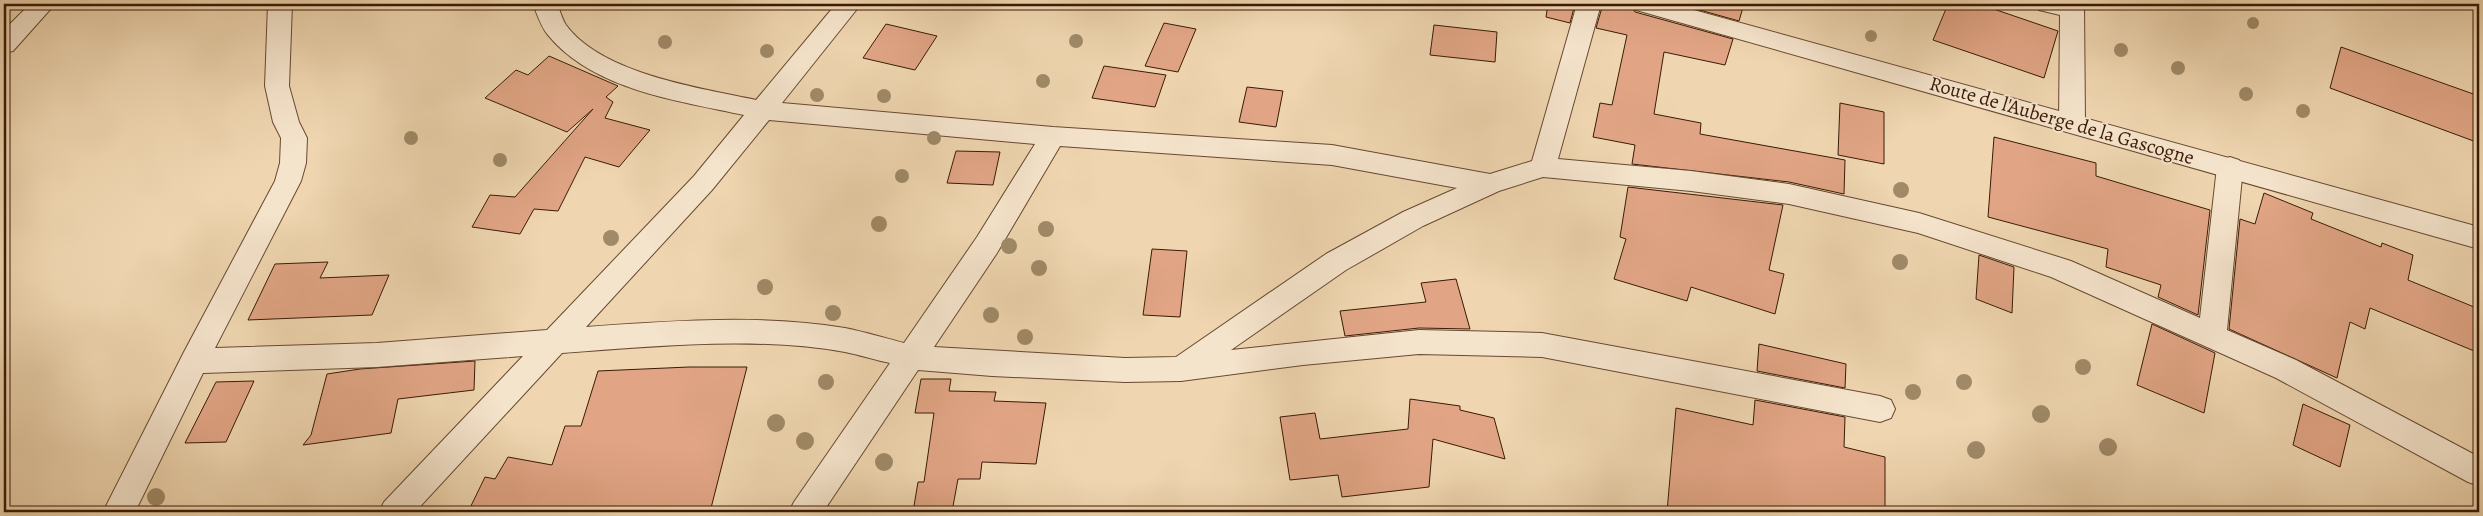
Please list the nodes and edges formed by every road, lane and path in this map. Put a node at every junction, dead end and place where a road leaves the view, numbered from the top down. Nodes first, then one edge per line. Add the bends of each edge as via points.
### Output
1 (43, 4) edge
2 (280, 4) edge
3 (545, 4) edge
4 (849, 4) edge
5 (1589, 4) edge
6 (1644, 4) edge
7 (2047, 4) edge
8 (2071, 7) edge
9 (6, 40) edge
10 (760, 110) junction
11 (2072, 122) junction
12 (1053, 136) junction
13 (1543, 167) junction
14 (2230, 167) junction
15 (1490, 184) junction
16 (2479, 238) edge
17 (2212, 335) junction
18 (557, 340) junction
19 (912, 357) junction
20 (194, 361) junction
21 (1181, 369) junction
22 (1880, 409) dead end
23 (2479, 472) edge
24 (119, 512) edge
25 (395, 512) edge
26 (805, 512) edge

1 - 9 street
2 - 20 street via 277,86 286,122 294,138 293,163 288,181
3 - 10 street via 556,29 584,56 645,84
4 - 10 street
5 - 13 street
6 - 11 street, Route de l'Auberge de la Gascogne
7 - 8 street
8 - 11 street
10 - 12 street
10 - 18 street via 702,183
11 - 14 street, Route de l'Auberge de la Gascogne
12 - 15 street via 1332,154
12 - 19 street via 987,245
13 - 15 street
13 - 17 street via 1790,194 1919,223 2061,269
14 - 16 street, Route de l'Auberge de la Gascogne
14 - 17 street
15 - 21 street via 1413,219 1336,262
17 - 23 street via 2286,369
18 - 19 street via 664,333 774,333 845,340
18 - 20 street via 377,355
18 - 25 street
19 - 21 street via 992,364
19 - 26 street
20 - 24 street
21 - 22 street via 1419,342 1542,346 1708,374

